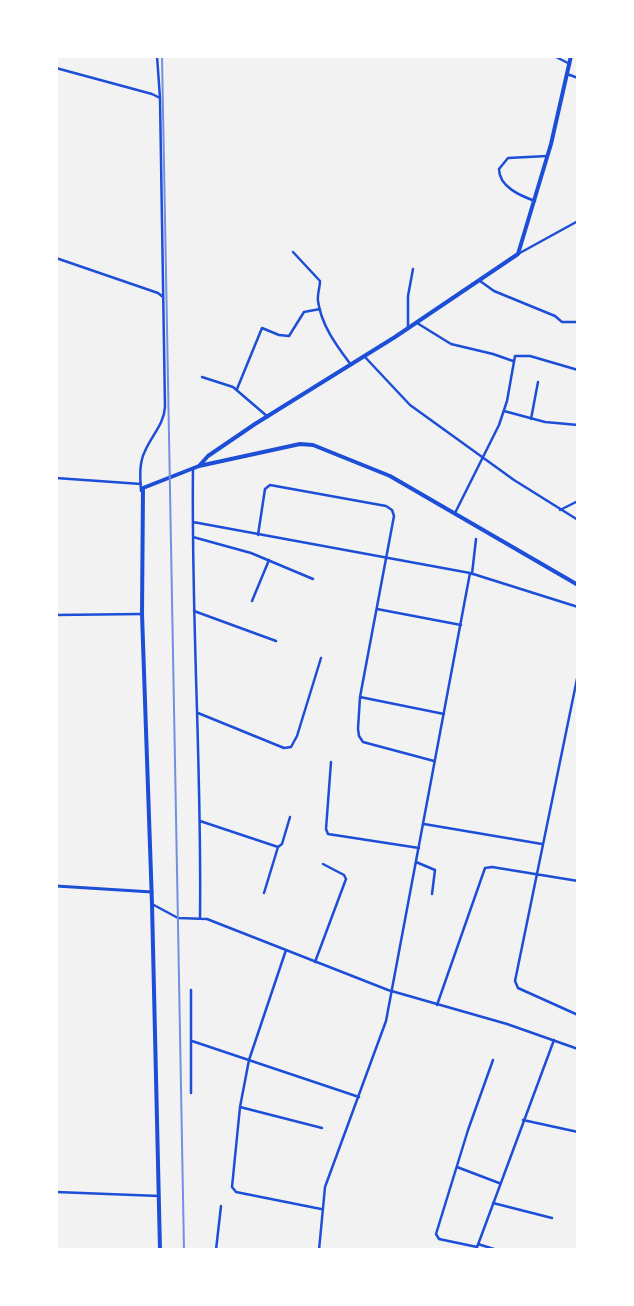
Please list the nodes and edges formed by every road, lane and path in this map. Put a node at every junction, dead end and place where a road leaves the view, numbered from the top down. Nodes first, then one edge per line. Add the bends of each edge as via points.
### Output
1 (157, 56) edge
2 (554, 56) edge
3 (571, 56) edge
4 (570, 64) junction
5 (56, 68) edge
6 (567, 74) junction
7 (578, 78) edge
8 (160, 98) junction
9 (548, 156) junction
10 (535, 201) junction
11 (578, 221) edge
12 (293, 252) dead end
13 (518, 254) junction
14 (56, 258) edge
15 (414, 269) dead end
16 (480, 281) junction
17 (164, 298) junction
18 (320, 308) junction
19 (578, 322) edge
20 (417, 323) junction
21 (408, 328) junction
22 (364, 356) junction
23 (514, 360) junction
24 (351, 365) junction
25 (578, 370) edge
26 (202, 377) dead end
27 (538, 382) dead end
28 (237, 389) junction
29 (504, 411) junction
30 (268, 417) junction
31 (531, 418) junction
32 (578, 425) edge
33 (484, 458) junction
34 (199, 466) junction
35 (193, 468) junction
36 (56, 478) edge
37 (141, 484) junction
38 (141, 491) junction
39 (578, 501) edge
40 (560, 510) junction
41 (455, 513) junction
42 (578, 520) edge
43 (193, 522) junction
44 (258, 535) junction
45 (193, 537) junction
46 (476, 539) dead end
47 (387, 558) junction
48 (269, 560) junction
49 (471, 574) junction
50 (313, 579) dead end
51 (578, 585) edge
52 (252, 601) dead end
53 (578, 607) edge
54 (377, 610) junction
55 (194, 611) junction
56 (56, 614) edge
57 (142, 614) junction
58 (461, 624) junction
59 (276, 641) dead end
60 (321, 658) dead end
61 (578, 674) edge
62 (360, 697) junction
63 (198, 713) junction
64 (444, 714) junction
65 (434, 761) junction
66 (330, 762) dead end
67 (290, 817) dead end
68 (200, 821) junction
69 (424, 824) junction
70 (542, 844) junction
71 (278, 847) junction
72 (419, 848) junction
73 (416, 862) junction
74 (323, 864) dead end
75 (536, 876) junction
76 (578, 882) edge
77 (56, 886) edge
78 (152, 892) junction
79 (264, 893) dead end
80 (432, 894) dead end
81 (152, 904) junction
82 (200, 918) junction
83 (286, 950) junction
84 (315, 962) junction
85 (191, 990) dead end
86 (390, 991) junction
87 (437, 1005) junction
88 (578, 1015) edge
89 (192, 1040) junction
90 (554, 1040) junction
91 (578, 1049) edge
92 (249, 1060) junction
93 (493, 1060) dead end
94 (191, 1093) dead end
95 (359, 1097) junction
96 (240, 1107) junction
97 (523, 1120) junction
98 (322, 1128) dead end
99 (578, 1132) edge
100 (457, 1167) junction
101 (499, 1183) junction
102 (56, 1192) edge
103 (159, 1196) junction
104 (493, 1203) junction
105 (220, 1206) dead end
106 (322, 1209) junction
107 (552, 1218) dead end
108 (477, 1247) edge
109 (160, 1250) edge
110 (205, 1250) edge
111 (216, 1250) edge
112 (224, 1250) edge
113 (319, 1250) edge
114 (497, 1250) edge

1 - 8 street
2 - 4 street
3 - 4 main road
4 - 6 main road
5 - 8 street
6 - 7 street
6 - 9 main road
8 - 17 street
9 - 10 main road
9 - 10 street via 508,158 499,169 514,192
10 - 13 main road
11 - 13 street
12 - 18 street via 320,281 317,297
13 - 16 main road
14 - 17 street via 158,292
15 - 21 street via 408,296
16 - 19 street via 562,322
16 - 20 main road
17 - 37 street via 164,414 144,451
18 - 24 street via 330,334
18 - 28 street via 304,312 289,336 262,328
20 - 21 main road
20 - 23 street via 451,344
21 - 22 main road
22 - 24 main road
22 - 33 street via 410,405
23 - 25 street via 515,356 523,355
23 - 29 street
24 - 30 main road
26 - 28 street
27 - 31 street
28 - 30 street
29 - 31 street
29 - 33 street
30 - 34 main road via 208,456
31 - 32 street
33 - 40 street
33 - 41 street
34 - 35 main road
34 - 41 main road via 300,444 312,445 390,476
35 - 38 main road
35 - 43 street
36 - 37 street
37 - 38 street
38 - 57 main road
39 - 40 street
40 - 42 street
41 - 51 main road
43 - 44 street
43 - 45 street
44 - 47 street
44 - 47 street via 268,485 328,495 391,508 394,516
45 - 48 street
45 - 55 street
46 - 49 street
47 - 49 street
47 - 54 street
48 - 50 street
48 - 52 street
49 - 53 street
49 - 58 street
54 - 58 street
54 - 62 street
55 - 59 street
55 - 63 street
56 - 57 street
57 - 78 main road
58 - 64 street
60 - 63 street via 291,747 284,748
61 - 70 street
62 - 64 street
62 - 65 street via 358,729 363,742
63 - 68 street
64 - 65 street
65 - 69 street
66 - 72 street via 328,834
67 - 71 street via 282,844
68 - 71 street
68 - 82 street
69 - 70 street
69 - 72 street
70 - 75 street
71 - 79 street
72 - 73 street
73 - 80 street via 435,870
73 - 86 street
74 - 84 street via 346,879
75 - 76 street
75 - 87 street via 492,866 485,868
75 - 88 street via 515,986
77 - 78 street
78 - 81 main road
81 - 82 street via 178,918
81 - 103 main road
82 - 83 street
83 - 84 street
83 - 92 street
84 - 86 street
85 - 89 street
86 - 87 street
86 - 95 street via 382,1035
87 - 90 street
89 - 92 street
89 - 94 street
90 - 91 street
90 - 97 street
92 - 95 street
92 - 96 street
93 - 100 street
95 - 106 street via 325,1187
96 - 98 street
96 - 106 street via 233,1190
97 - 99 street
97 - 101 street
100 - 101 street
100 - 108 street via 436,1237
101 - 104 street
102 - 103 street
103 - 109 main road
104 - 107 street
104 - 108 street
105 - 111 street
106 - 113 street
108 - 114 street
110 - 111 street
111 - 112 street

